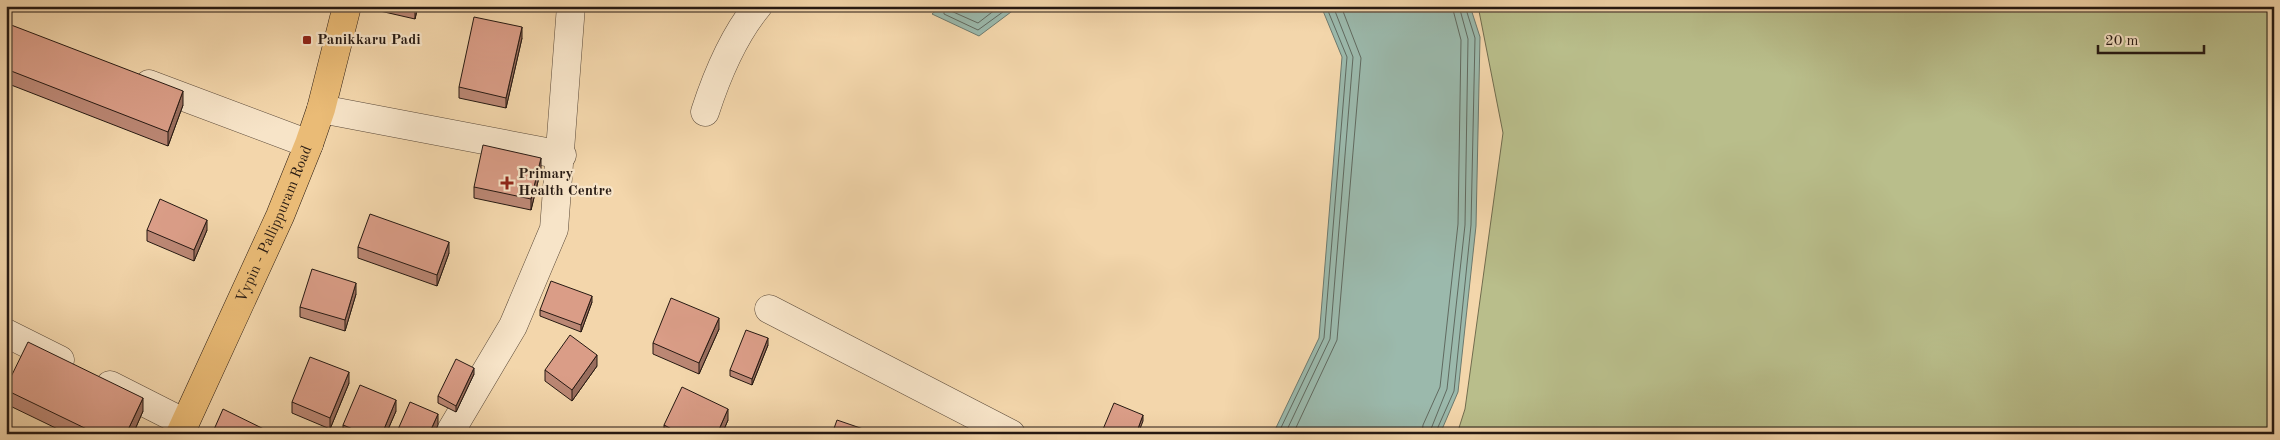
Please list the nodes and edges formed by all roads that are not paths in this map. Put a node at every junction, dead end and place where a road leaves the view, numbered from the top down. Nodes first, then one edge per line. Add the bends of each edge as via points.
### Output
1 (347, 6) edge
2 (571, 6) edge
3 (758, 6) edge
4 (124, 74) edge
5 (321, 109) junction
6 (705, 112) dead end
7 (309, 144) junction
8 (562, 155) junction
9 (769, 310) dead end
10 (6, 333) edge
11 (182, 428) edge
12 (453, 432) edge
13 (1010, 434) edge

1 - 5 main road, Vypin - Pallippuram Road
2 - 8 street
3 - 6 street via 716,77
4 - 7 street
5 - 7 main road, Vypin - Pallippuram Road
5 - 8 street
7 - 11 main road, Vypin - Pallippuram Road via 280,216
8 - 12 street via 554,229 513,326
9 - 13 street
10 - 11 street

